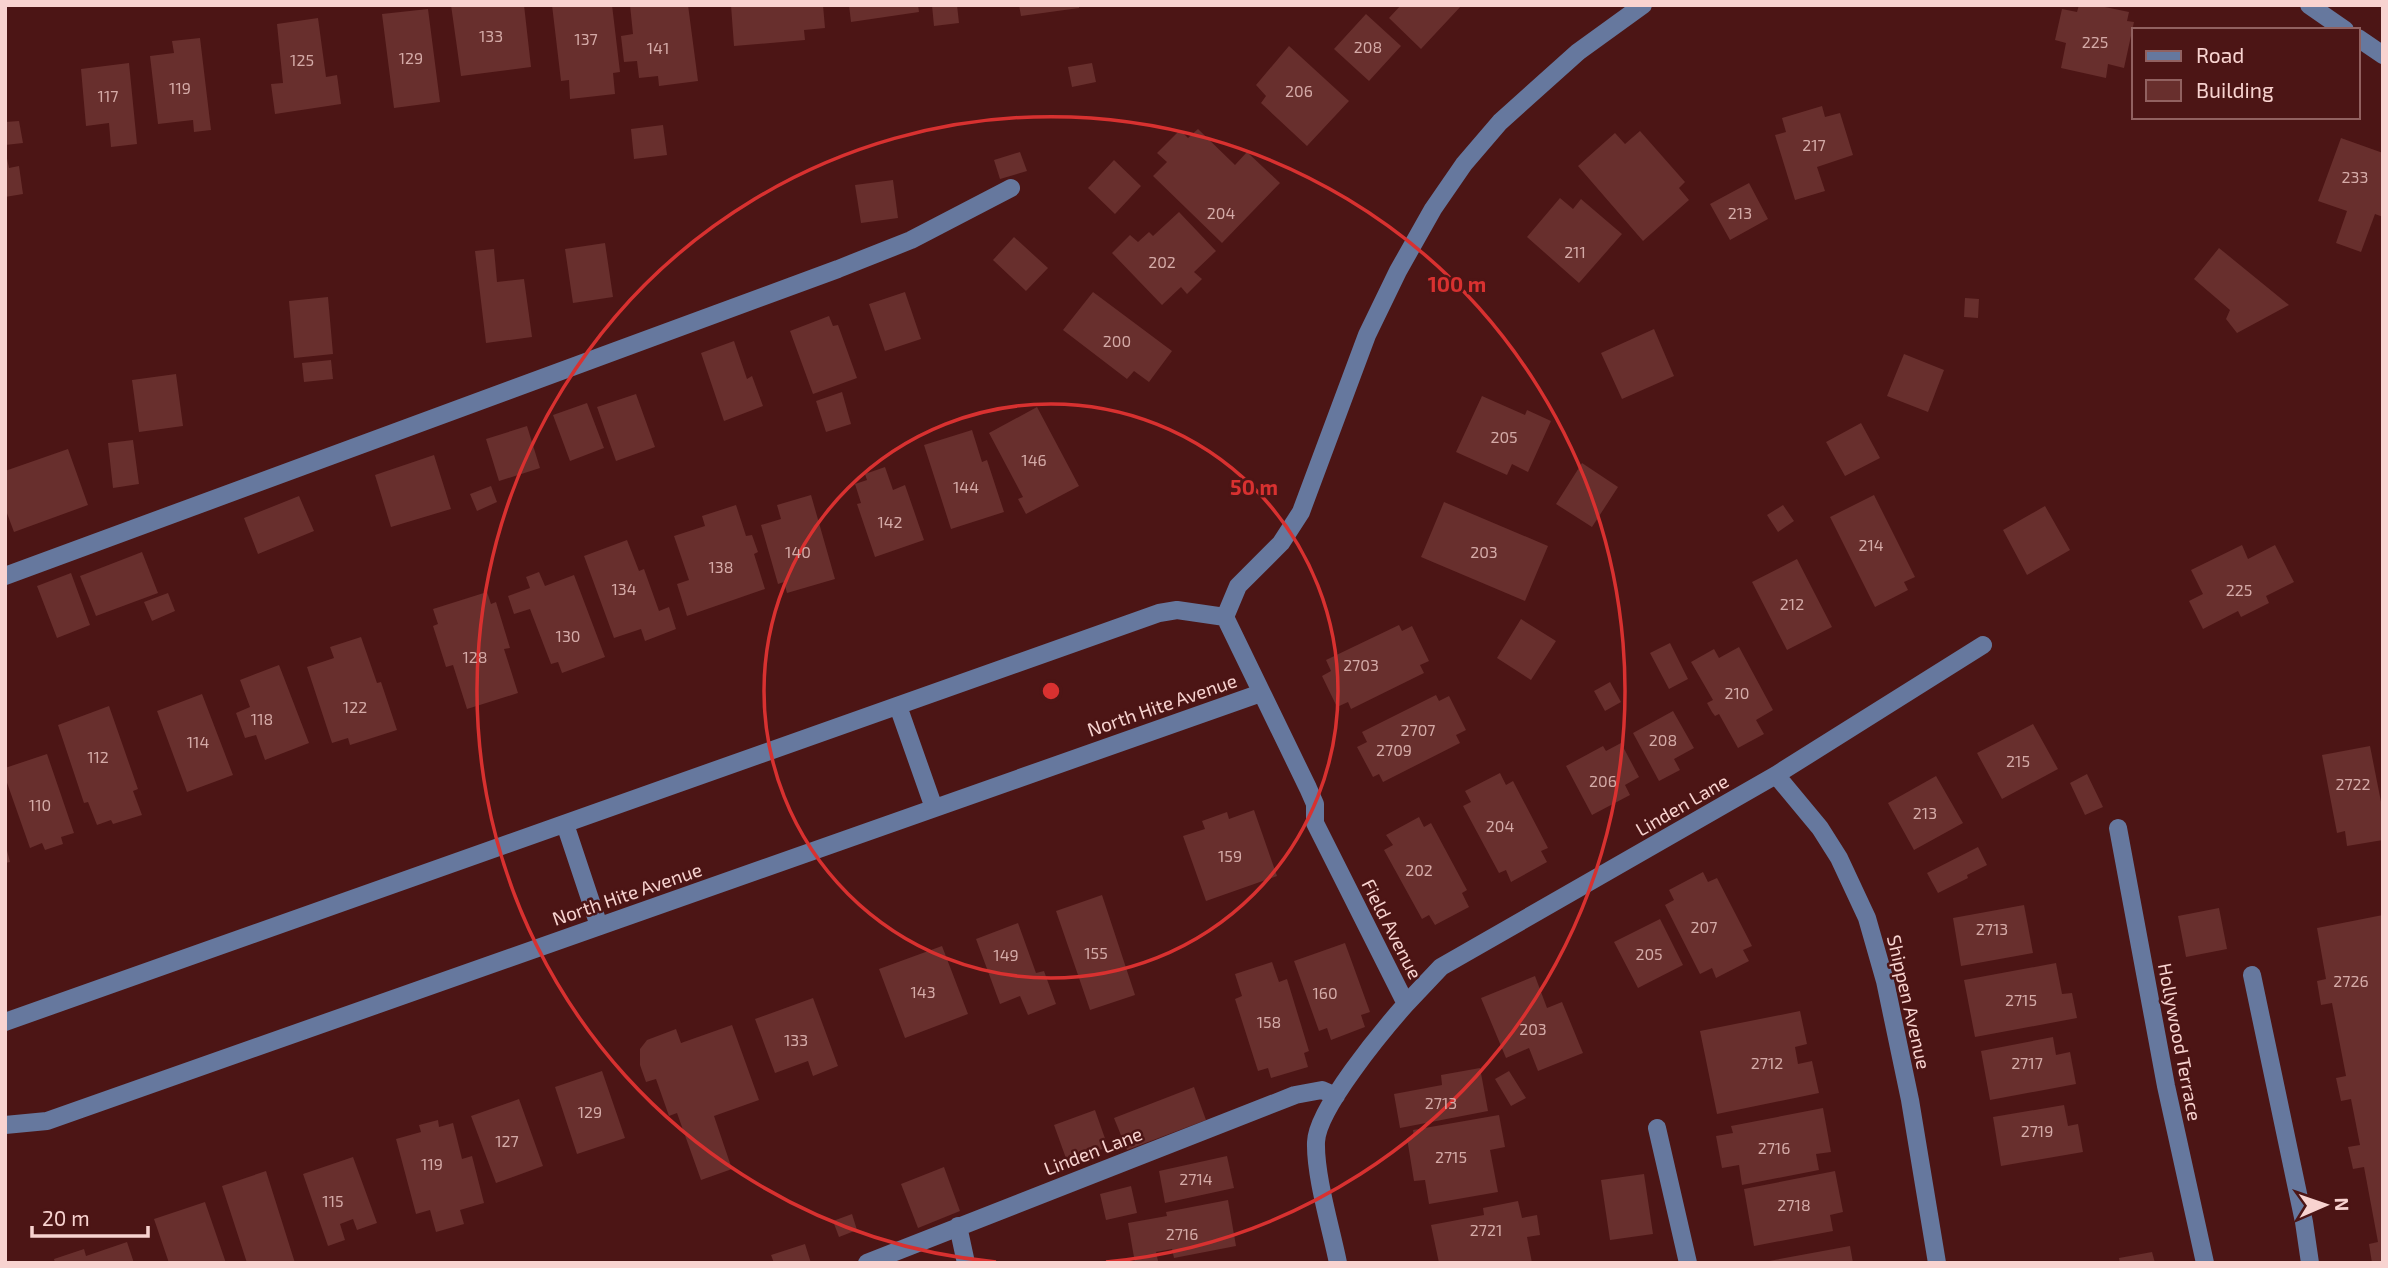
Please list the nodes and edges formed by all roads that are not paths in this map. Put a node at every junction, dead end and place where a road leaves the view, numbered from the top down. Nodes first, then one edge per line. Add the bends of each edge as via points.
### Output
1 (1643, 5) edge
2 (2309, 5) edge
3 (2343, 28) edge
4 (2360, 39) edge
5 (2383, 55) edge
6 (1011, 188) dead end
7 (5, 576) edge
8 (1225, 617) junction
9 (1983, 645) dead end
10 (1239, 649) joint
11 (1261, 693) junction
12 (898, 706) junction
13 (1776, 775) junction
14 (934, 808) junction
15 (565, 824) junction
16 (2118, 828) dead end
17 (599, 926) junction
18 (2252, 975) dead end
19 (1406, 1004) junction
20 (5, 1022) edge
21 (1336, 1096) junction
22 (5, 1125) edge
23 (1657, 1128) dead end
24 (958, 1226) junction
25 (867, 1263) edge
26 (966, 1263) edge
27 (1338, 1263) edge
28 (1688, 1263) edge
29 (1937, 1263) edge
30 (2205, 1263) edge
31 (2310, 1263) edge

1 - 8 street via 1578,52 1500,122 1433,209 1367,335 1301,512 1281,543 1238,586
2 - 3 street
4 - 5 street
6 - 7 street via 911,240 838,269
8 - 10 street, North Hite Avenue
8 - 12 street via 1177,610 1159,613
9 - 13 street, Linden Lane
10 - 11 street, Field Avenue
11 - 14 street, North Hite Avenue
11 - 19 street, Field Avenue via 1315,804 1315,822
12 - 14 street
12 - 15 street
13 - 19 street, Linden Lane via 1441,967
13 - 29 street, Shippen Avenue via 1839,858 1867,918 1910,1100
14 - 17 street, North Hite Avenue
15 - 17 street
15 - 20 street
16 - 30 street, Hollywood Terrace via 2166,1086
17 - 22 street, North Hite Avenue via 47,1121
18 - 31 street
19 - 21 street, Field Avenue
21 - 24 street, Linden Lane via 1322,1090 1295,1095
21 - 27 street, Field Avenue via 1316,1141
23 - 28 street
24 - 25 street, Linden Lane
24 - 26 street

